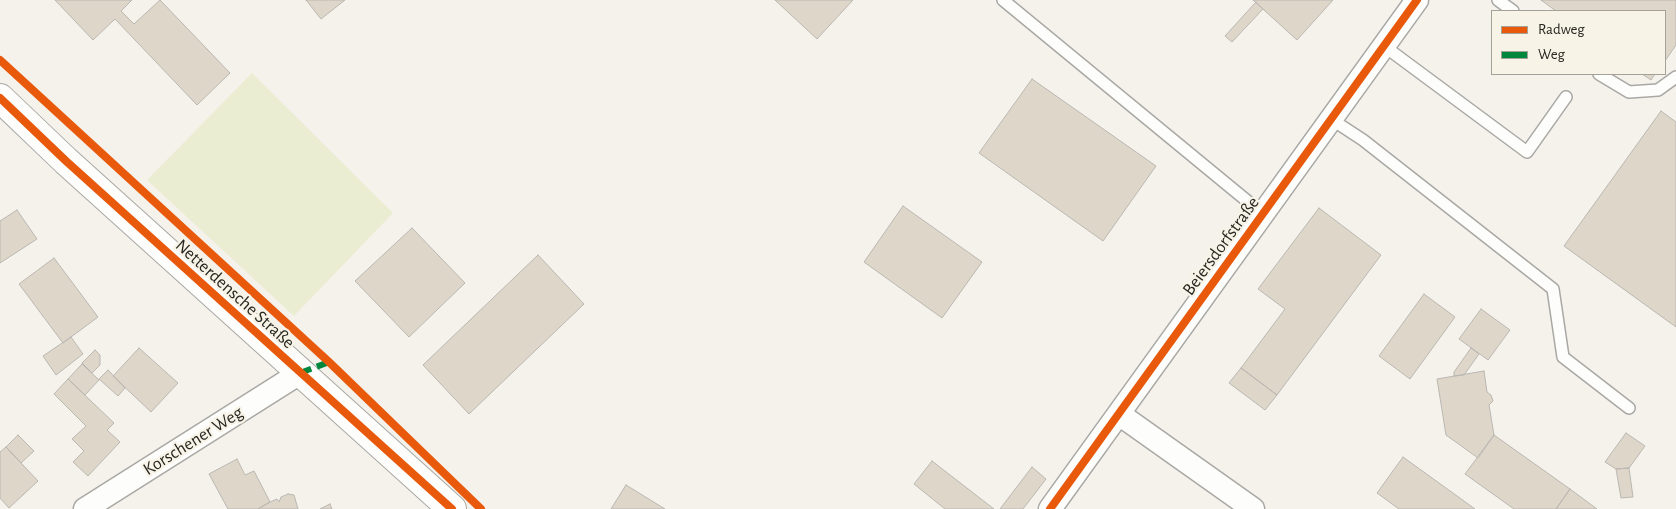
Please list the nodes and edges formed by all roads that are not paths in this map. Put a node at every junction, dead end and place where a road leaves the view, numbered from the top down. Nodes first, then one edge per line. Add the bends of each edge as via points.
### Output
1 (1003, 0) edge
2 (1417, 0) edge
3 (1498, 0) edge
4 (1512, 10) edge
5 (1384, 46) junction
6 (1601, 75) edge
7 (1676, 77) edge
8 (1566, 96) dead end
9 (0, 98) edge
10 (1331, 119) junction
11 (1263, 214) junction
12 (300, 373) junction
13 (1630, 408) dead end
14 (1118, 414) junction
15 (85, 509) edge
16 (452, 509) edge
17 (1050, 509) edge
18 (1253, 509) edge

1 - 11 lane
2 - 5 street, Beiersdorfstraße
3 - 4 lane
5 - 8 lane via 1527,152
5 - 10 street, Beiersdorfstraße
6 - 7 lane via 1629,92 1658,90
9 - 12 street, Netterdensche Straße
10 - 11 street, Beiersdorfstraße
10 - 13 lane via 1363,140 1553,288 1563,357
11 - 14 street, Beiersdorfstraße
12 - 15 street, Korschener Weg
12 - 16 street, Netterdensche Straße
14 - 17 street, Beiersdorfstraße
14 - 18 street

